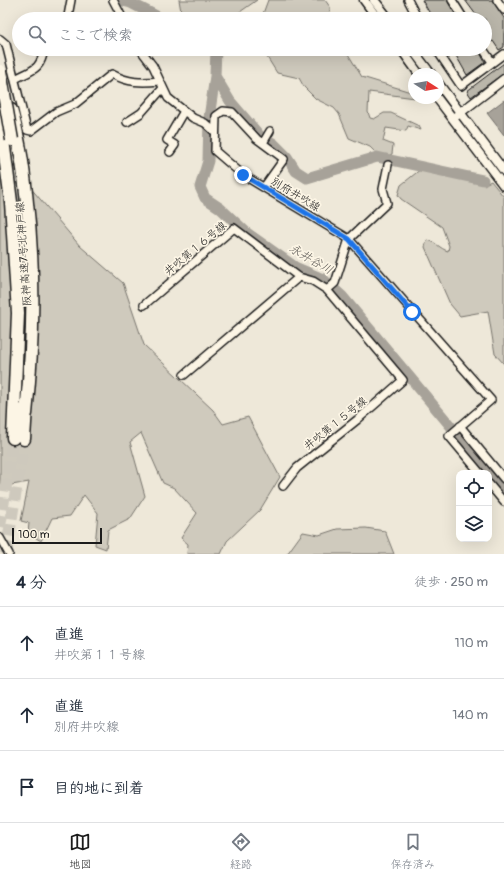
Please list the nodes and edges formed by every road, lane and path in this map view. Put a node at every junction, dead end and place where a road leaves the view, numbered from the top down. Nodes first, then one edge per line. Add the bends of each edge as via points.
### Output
1 (71, 0) edge
2 (364, 0) edge
3 (374, 0) edge
4 (408, 0) edge
5 (452, 0) edge
6 (497, 0) edge
7 (114, 3) edge
8 (504, 10) edge
9 (69, 12) edge
10 (119, 12) edge
11 (373, 12) edge
12 (383, 12) edge
13 (414, 12) edge
14 (460, 12) edge
15 (0, 39) edge
16 (504, 54) edge
17 (43, 56) edge
18 (145, 56) edge
19 (406, 56) edge
20 (417, 56) edge
21 (441, 56) edge
22 (488, 56) edge
23 (492, 62) junction
24 (415, 68) edge
25 (426, 68) edge
26 (0, 72) edge
27 (15, 79) junction
28 (504, 79) edge
29 (161, 85) junction
30 (444, 91) edge
31 (442, 104) edge
32 (184, 111) junction
33 (460, 112) junction
34 (0, 117) edge
35 (453, 119) junction
36 (127, 122) dead end
37 (215, 132) junction
38 (170, 152) dead end
39 (388, 165) dead end
40 (0, 170) edge
41 (504, 171) edge
42 (504, 186) edge
43 (264, 187) junction
44 (349, 239) junction
45 (299, 277) junction
46 (328, 290) junction
47 (144, 305) dead end
48 (184, 375) dead end
49 (403, 380) joint
50 (20, 414) junction
51 (459, 427) junction
52 (18, 439) tunnel mouth
53 (477, 470) edge
54 (504, 479) edge
55 (283, 486) dead end
56 (492, 488) edge
57 (504, 502) edge
58 (0, 538) edge
59 (9, 554) edge

1 - 9 street
2 - 11 street
3 - 12 street
4 - 13 street
5 - 14 street
6 - 8 street
7 - 10 street
15 - 27 street via 6,44
16 - 23 street
17 - 27 street via 38,67
18 - 29 street
19 - 24 street
20 - 25 street
21 - 23 street via 461,86
22 - 23 street
26 - 50 highway, 阪神高速7号北神戸線, bridge via 12,140 26,277 28,357
26 - 50 highway via 21,153 32,259 33,319
27 - 29 street via 27,130 31,131 56,112 75,104 112,74 122,80
28 - 33 street
29 - 32 street via 168,98
29 - 36 street via 141,113
30 - 33 street
31 - 35 street
32 - 37 street
32 - 38 street via 167,140 175,145
33 - 35 street
33 - 41 street
34 - 50 highway, 阪神高速7号北神戸線 via 11,202 18,313
35 - 42 street
37 - 43 street, 別府井吹線 via 215,151 243,175
37 - 43 street via 216,116 223,111 232,112 266,138 284,159
39 - 44 street via 383,189 387,203
40 - 50 highway
43 - 44 street, 別府井吹線
44 - 46 street via 335,282
44 - 51 street, 別府井吹線 via 491,400
45 - 46 street, 井吹第１６号線 via 313,281
45 - 47 street, 井吹第１６号線 via 234,228
45 - 48 street
46 - 49 street, 井吹第１６号線
49 - 55 street, 井吹第１５号線 via 297,468
50 - 52 highway, 阪神高速7号北神戸線
51 - 53 street via 449,436
51 - 54 street
56 - 57 street
58 - 59 street

